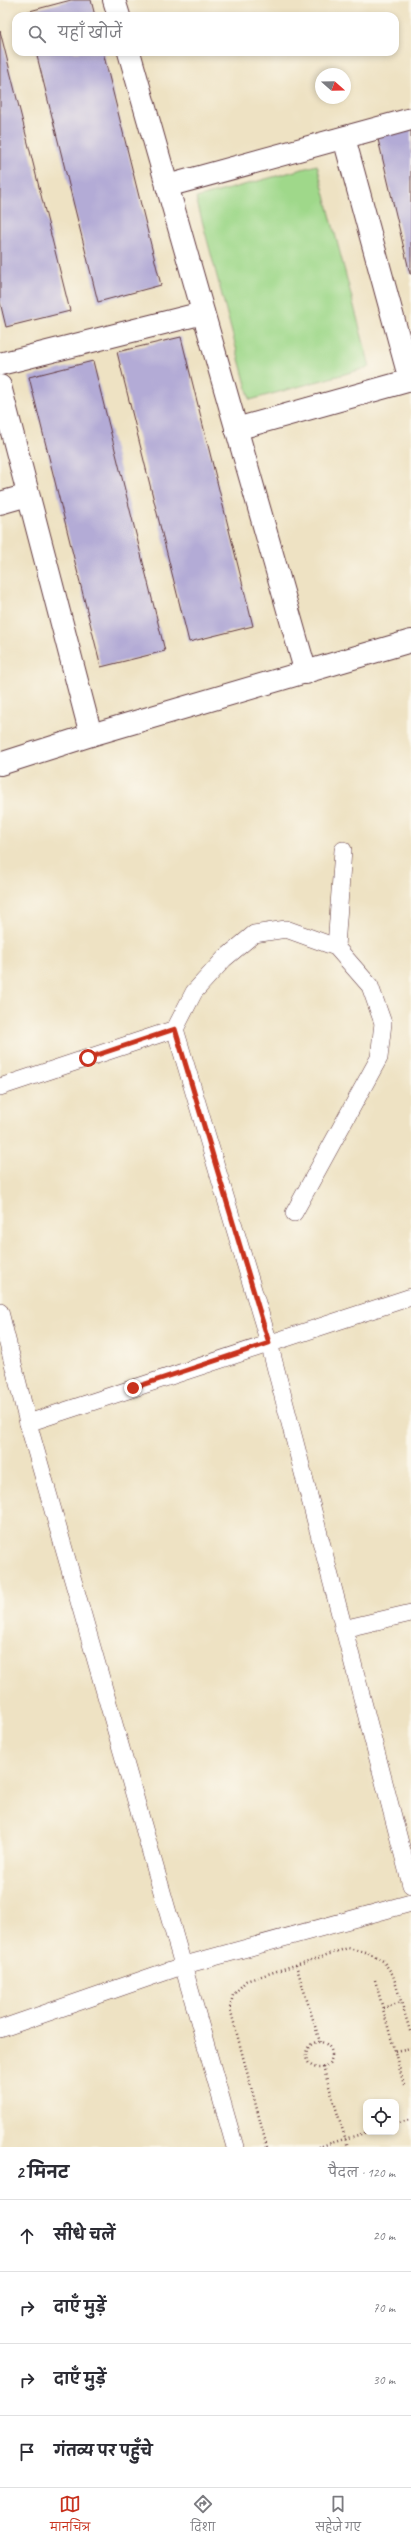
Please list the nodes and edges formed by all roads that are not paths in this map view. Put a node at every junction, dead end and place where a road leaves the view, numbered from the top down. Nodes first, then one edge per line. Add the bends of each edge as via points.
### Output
1 (114, 0) edge
2 (118, 12) edge
3 (130, 56) edge
4 (411, 119) edge
5 (344, 138) junction
6 (167, 186) junction
7 (203, 313) junction
8 (0, 364) edge
9 (411, 380) edge
10 (0, 386) edge
11 (236, 429) junction
12 (28, 495) junction
13 (0, 503) edge
14 (411, 641) edge
15 (306, 673) junction
16 (91, 735) junction
17 (0, 764) edge
18 (343, 850) dead end
19 (336, 947) junction
20 (175, 1029) junction
21 (0, 1087) edge
22 (294, 1213) dead end
23 (411, 1297) edge
24 (0, 1312) edge
25 (269, 1343) junction
26 (28, 1422) junction
27 (411, 1613) edge
28 (343, 1629) junction
29 (411, 1885) edge
30 (411, 1903) edge
31 (185, 1965) junction
32 (0, 2029) edge
33 (235, 2147) edge

1 - 2 street
3 - 6 street
4 - 5 street
5 - 6 street
5 - 9 street
6 - 7 street
7 - 8 street
7 - 11 street
9 - 11 street
10 - 12 street
11 - 15 street
12 - 13 street
12 - 16 street
14 - 15 street
15 - 16 street
16 - 17 street
18 - 19 lane
19 - 20 lane via 286,929 254,934 224,959 194,992
19 - 22 lane via 370,986 383,1023 379,1058
20 - 21 lane
20 - 25 lane
23 - 25 lane
24 - 26 lane
25 - 26 lane
25 - 28 lane
26 - 31 lane
27 - 28 lane
28 - 29 lane
30 - 31 lane
31 - 32 lane
31 - 33 lane

